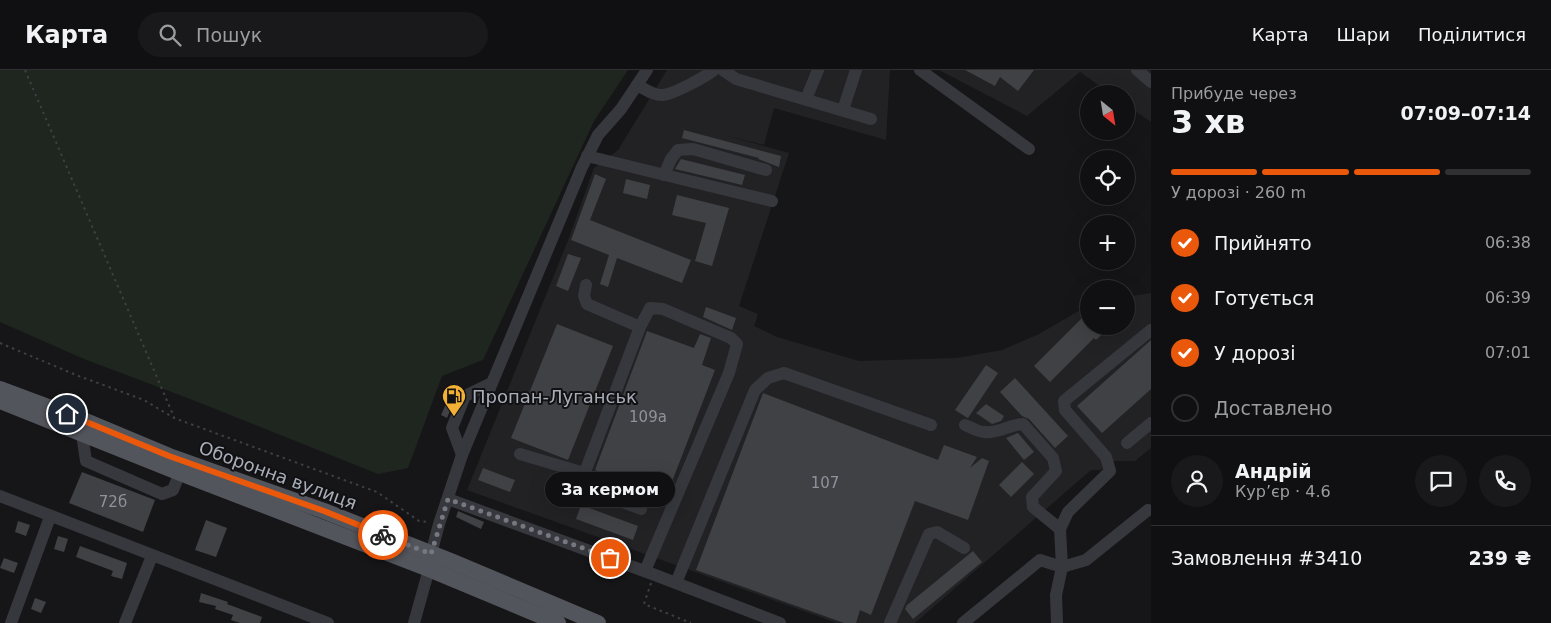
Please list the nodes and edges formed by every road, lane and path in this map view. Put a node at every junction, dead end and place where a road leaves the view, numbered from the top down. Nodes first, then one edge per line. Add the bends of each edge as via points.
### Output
1 (25, 70) edge
2 (647, 70) edge
3 (714, 70) edge
4 (723, 70) edge
5 (818, 70) edge
6 (856, 70) edge
7 (920, 70) edge
8 (1137, 70) edge
9 (1151, 82) edge
10 (637, 85) junction
11 (806, 99) junction
12 (842, 110) junction
13 (871, 118) dead end
14 (1029, 149) dead end
15 (587, 156) junction
16 (766, 170) dead end
17 (664, 175) junction
18 (772, 201) dead end
19 (586, 285) dead end
20 (640, 327) junction
21 (1151, 330) edge
22 (0, 344) edge
23 (492, 383) junction
24 (0, 389) edge
25 (0, 401) edge
26 (174, 418) junction
27 (1151, 423) edge
28 (931, 425) dead end
29 (965, 425) dead end
30 (82, 434) junction
31 (1127, 444) dead end
32 (520, 454) dead end
33 (462, 455) junction
34 (180, 472) junction
35 (584, 473) junction
36 (0, 496) edge
37 (448, 499) junction
38 (641, 509) dead end
39 (1148, 510) dead end
40 (50, 517) junction
41 (439, 524) junction
42 (1060, 529) junction
43 (964, 548) dead end
44 (152, 556) junction
45 (430, 562) junction
46 (1062, 567) junction
47 (650, 573) junction
48 (676, 583) junction
49 (11, 623) edge
50 (124, 623) edge
51 (328, 623) edge
52 (414, 623) edge
53 (558, 623) edge
54 (598, 623) edge
55 (691, 623) edge
56 (780, 623) edge
57 (890, 623) edge
58 (963, 623) edge
59 (1058, 623) edge

1 - 26 path
2 - 10 street
3 - 10 street via 663,96
4 - 11 street via 736,78
5 - 11 street
6 - 12 street
7 - 14 street
8 - 9 street
10 - 15 street via 598,135
11 - 12 street
12 - 13 street
15 - 17 street
15 - 23 street
16 - 17 street via 692,149 678,150
17 - 18 street
19 - 20 street via 584,296 587,304
20 - 35 street
20 - 47 street via 650,308 663,309 731,338 737,344 729,373
21 - 42 street via 1064,401 1065,410 1106,457 1110,472 1068,512
22 - 26 path via 144,400
23 - 33 street
23 - 33 street via 465,396 452,428
24 - 45 main road, Оборонна вулиця via 169,456 324,511
25 - 30 main road, Оборонна вулиця
26 - 41 path via 377,492 419,521
27 - 31 street
28 - 48 street via 784,373 768,378 755,390
29 - 42 street via 984,432 1023,424 1052,458 1056,471 1032,497 1033,507
30 - 34 main road, Оборонна вулиця
30 - 34 street via 86,460 162,494 172,490
32 - 35 street
33 - 37 street
34 - 45 main road, Оборонна вулиця
35 - 38 street via 582,480 586,488
36 - 40 street
37 - 41 street
37 - 47 street
39 - 46 street via 1086,560
40 - 44 street
40 - 49 street
41 - 45 street
42 - 46 street
43 - 57 street via 937,532 929,534
44 - 50 street
44 - 51 street
45 - 52 street
45 - 53 main road, Оборонна вулиця
45 - 54 main road, Оборонна вулиця
46 - 58 street via 1040,560
46 - 59 street via 1056,595
47 - 48 street
47 - 55 path via 644,604
48 - 56 street

